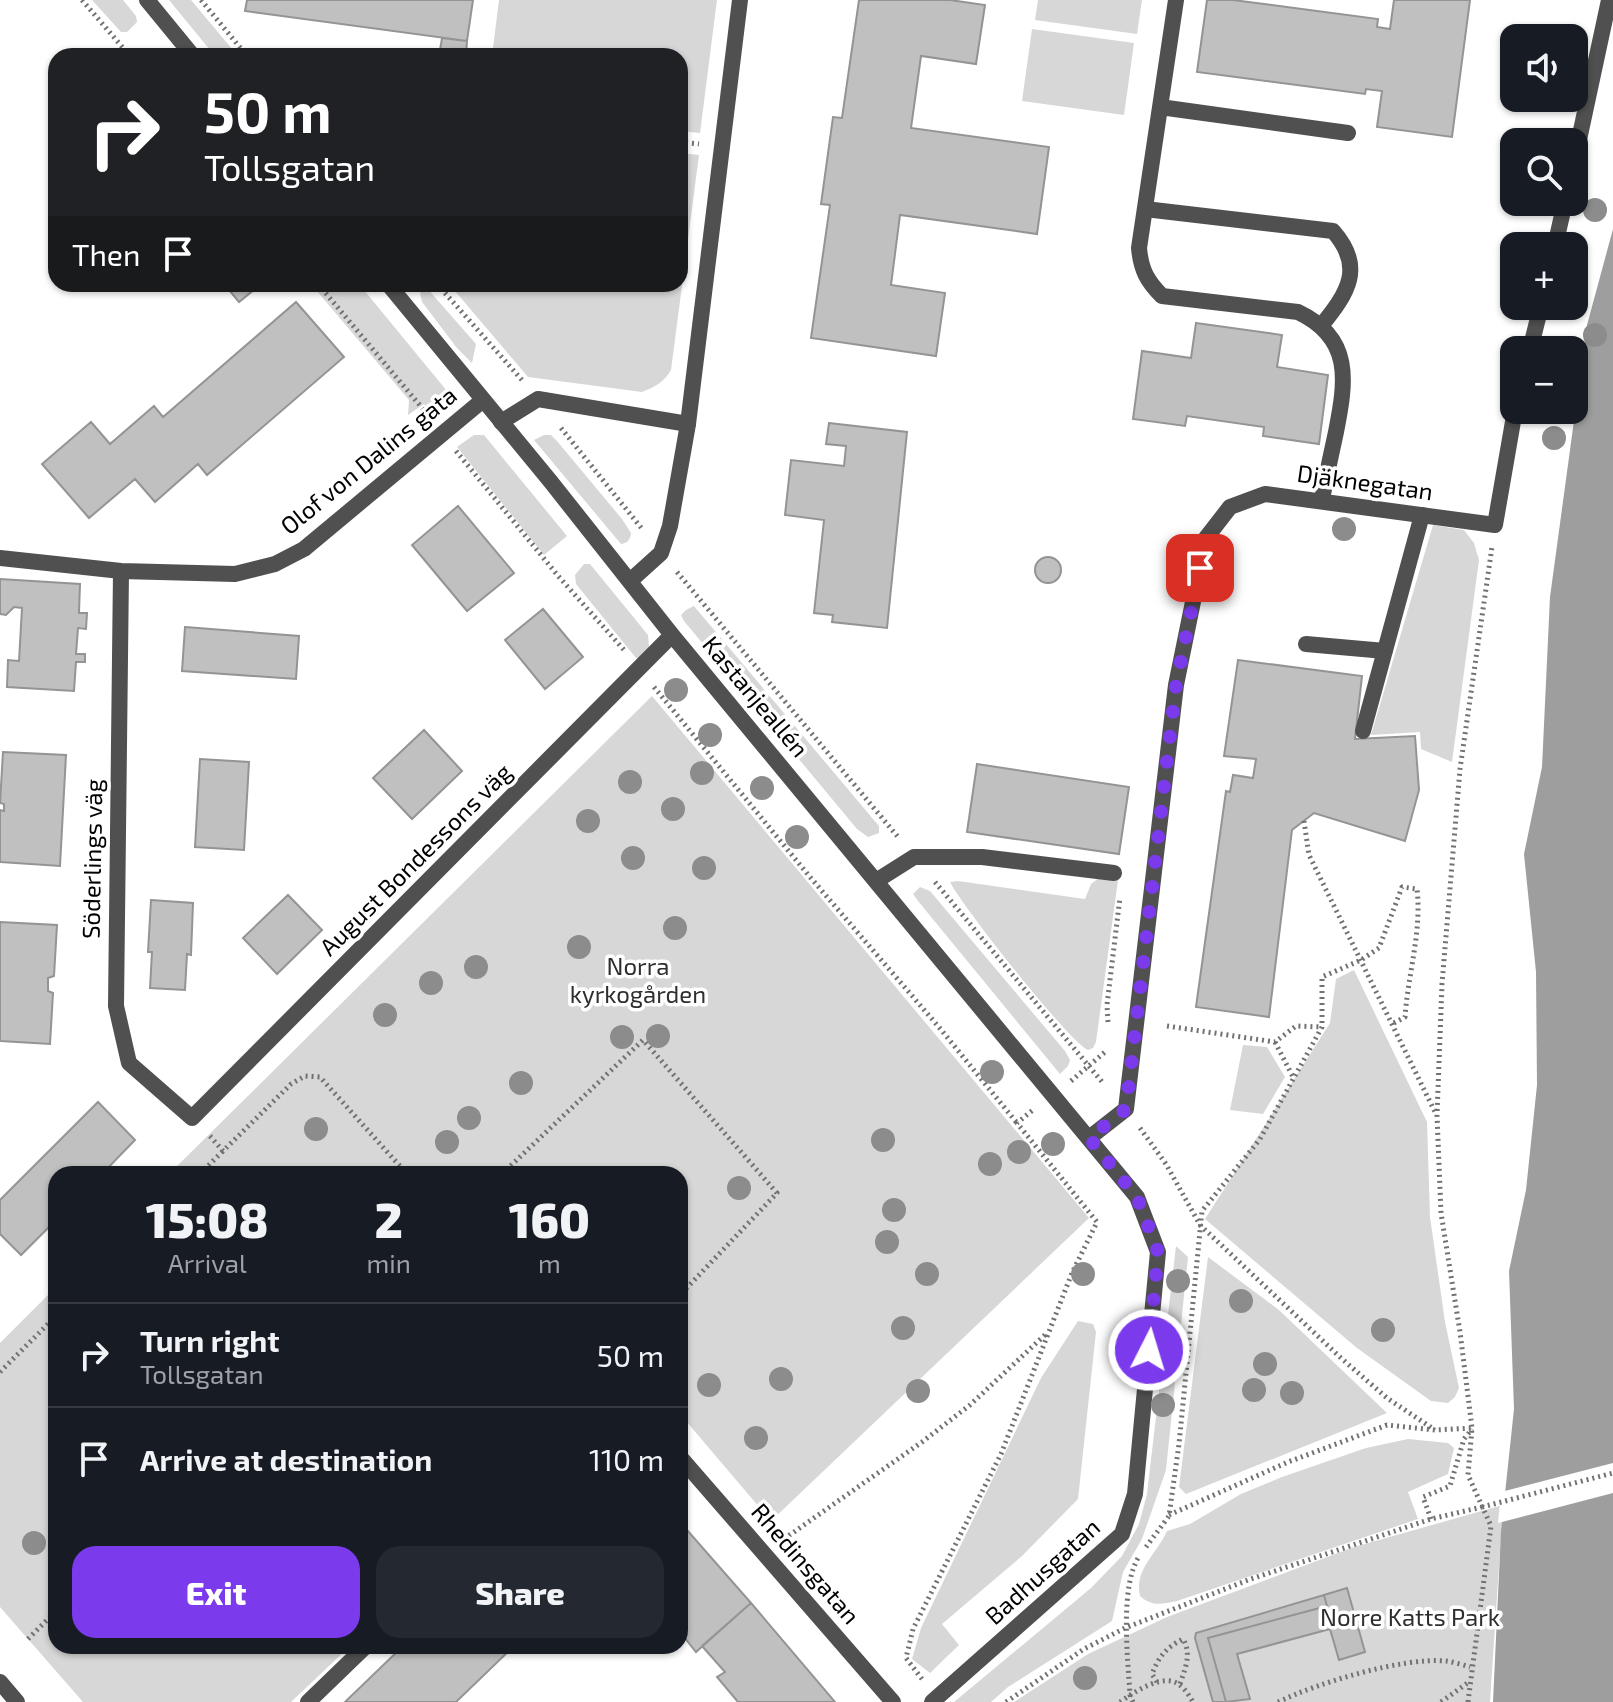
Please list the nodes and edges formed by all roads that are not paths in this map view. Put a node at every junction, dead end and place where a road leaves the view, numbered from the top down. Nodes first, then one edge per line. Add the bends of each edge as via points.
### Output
1 (147, 0) edge
2 (740, 0) edge
3 (1176, 0) edge
4 (1609, 0) edge
5 (186, 48) edge
6 (1160, 107) junction
7 (1582, 128) edge
8 (1348, 133) dead end
9 (1145, 209) junction
10 (400, 292) edge
11 (1321, 326) junction
12 (483, 400) junction
13 (501, 422) junction
14 (688, 424) junction
15 (1513, 424) edge
16 (1322, 500) junction
17 (1422, 515) junction
18 (0, 558) edge
19 (121, 571) junction
20 (630, 581) junction
21 (672, 635) junction
22 (1306, 644) dead end
23 (1385, 651) junction
24 (1363, 731) dead end
25 (1114, 873) dead end
26 (876, 881) junction
27 (192, 1118) joint
28 (1089, 1138) junction
29 (688, 1466) edge
30 (358, 1654) edge
31 (0, 1682) edge
32 (935, 1700) edge
33 (17, 1702) edge
34 (308, 1702) edge
35 (893, 1702) edge

1 - 5 street
2 - 14 street
3 - 6 street
4 - 7 street
6 - 8 street
6 - 9 street
9 - 11 street via 1141,265 1146,280 1162,296 1298,312
9 - 11 street via 1333,231 1351,259 1342,301
10 - 12 street, Kastanjeallén
11 - 16 street via 1332,337 1344,388
12 - 13 street, Kastanjeallén
12 - 19 street, Olof von Dalins gata via 304,549 275,564 235,574
13 - 14 street via 538,399
13 - 20 street, Kastanjeallén
14 - 20 street via 661,553
15 - 17 street, Djäknegatan via 1495,525
16 - 17 street, Djäknegatan
16 - 28 street, Djäknegatan via 1265,494 1230,507 1206,538 1176,685 1126,1109
17 - 23 street
18 - 19 street, Olof von Dalins gata
19 - 27 street, Söderlings väg via 116,1006 129,1063
20 - 21 street, Kastanjeallén
21 - 26 street, Kastanjeallén
21 - 27 street, August Bondessons väg
22 - 23 street
23 - 24 street
25 - 26 street via 982,857 914,857
26 - 28 street, Kastanjeallén
28 - 32 street, Badhusgatan via 1137,1197 1158,1252 1135,1494 1122,1534
29 - 35 street, Rhedinsgatan
30 - 34 street
31 - 33 street

